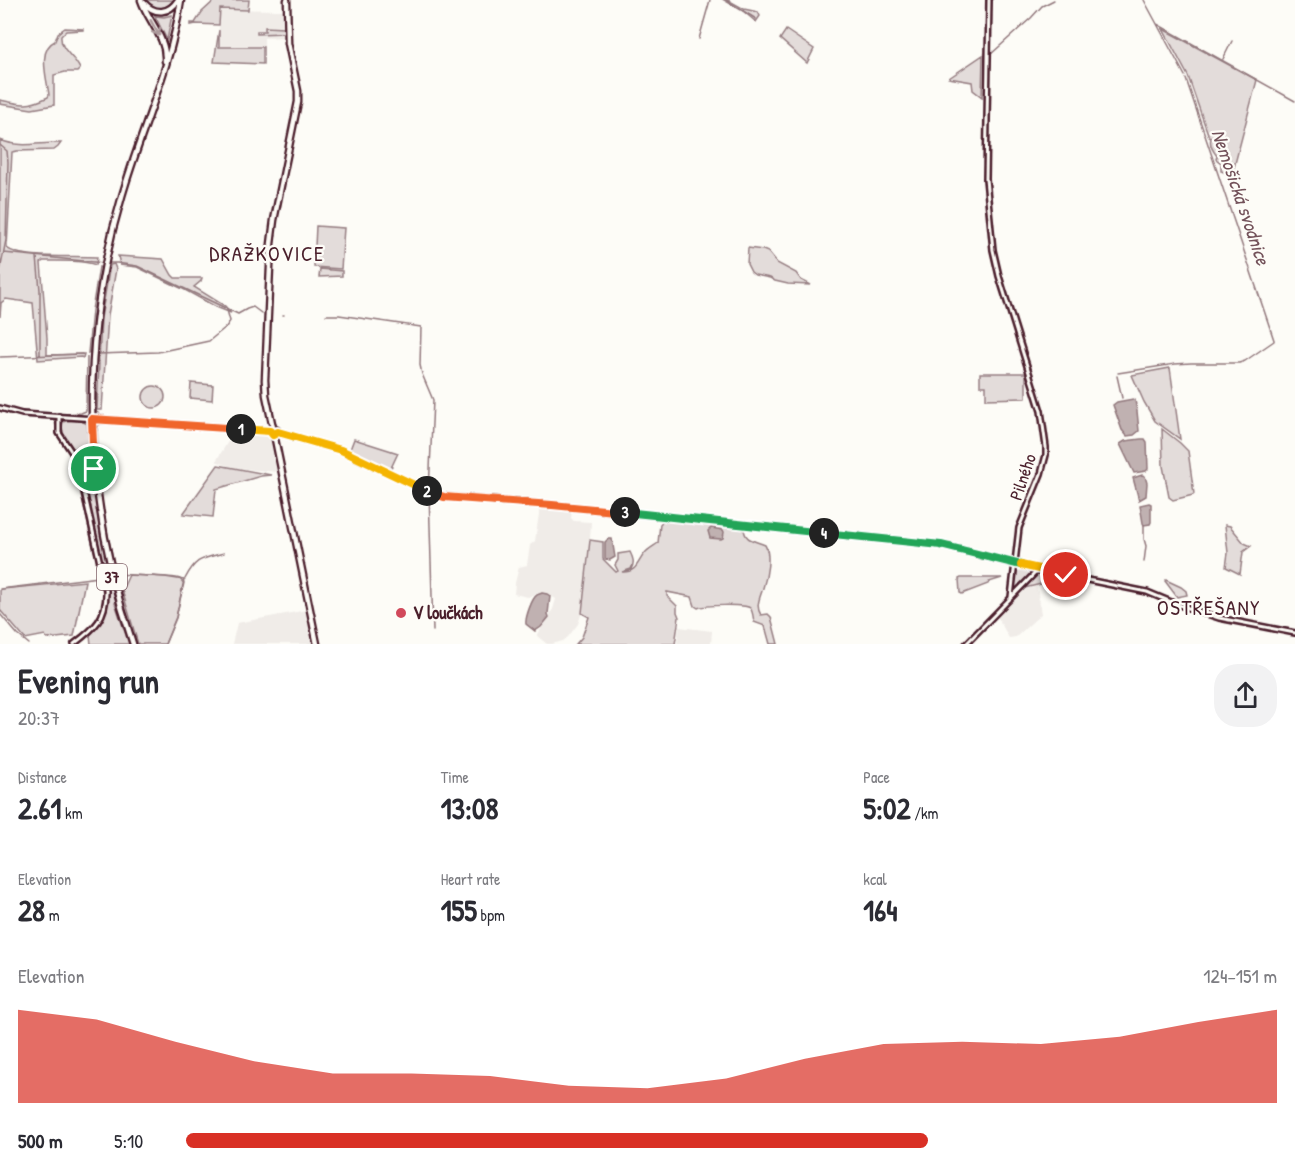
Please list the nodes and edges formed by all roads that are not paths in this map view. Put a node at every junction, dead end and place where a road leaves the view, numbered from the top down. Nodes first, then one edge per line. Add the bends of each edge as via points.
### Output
1 (142, 0) edge
2 (287, 0) edge
3 (989, 0) edge
4 (180, 1) edge
5 (164, 73) junction
6 (0, 408) edge
7 (59, 416) junction
8 (92, 419) junction
9 (273, 432) junction
10 (1014, 563) junction
11 (1038, 570) junction
12 (1011, 597) junction
13 (1295, 633) edge
14 (74, 644) edge
15 (133, 644) edge
16 (318, 644) edge
17 (966, 644) edge

1 - 4 main road via 150,9 160,12
1 -> 5 main road via 165,46
2 - 9 main road via 288,43 298,102 272,230 265,386
3 - 10 street, Pilného via 986,183 992,245 1043,420 1046,455 1020,525
4 - 5 main road, 37
5 - 8 main road, 37 via 122,195 104,267 93,354
6 - 7 street
7 - 8 street
7 - 14 street via 59,433 76,460 106,590 99,621
8 - 9 street
8 - 15 main road, 37 via 103,533
9 - 10 street via 341,450 444,497 941,545
9 - 16 main road
10 - 11 street
10 - 12 street, Pilného
11 - 12 street
11 - 13 street via 1147,592 1219,618
12 - 17 street

